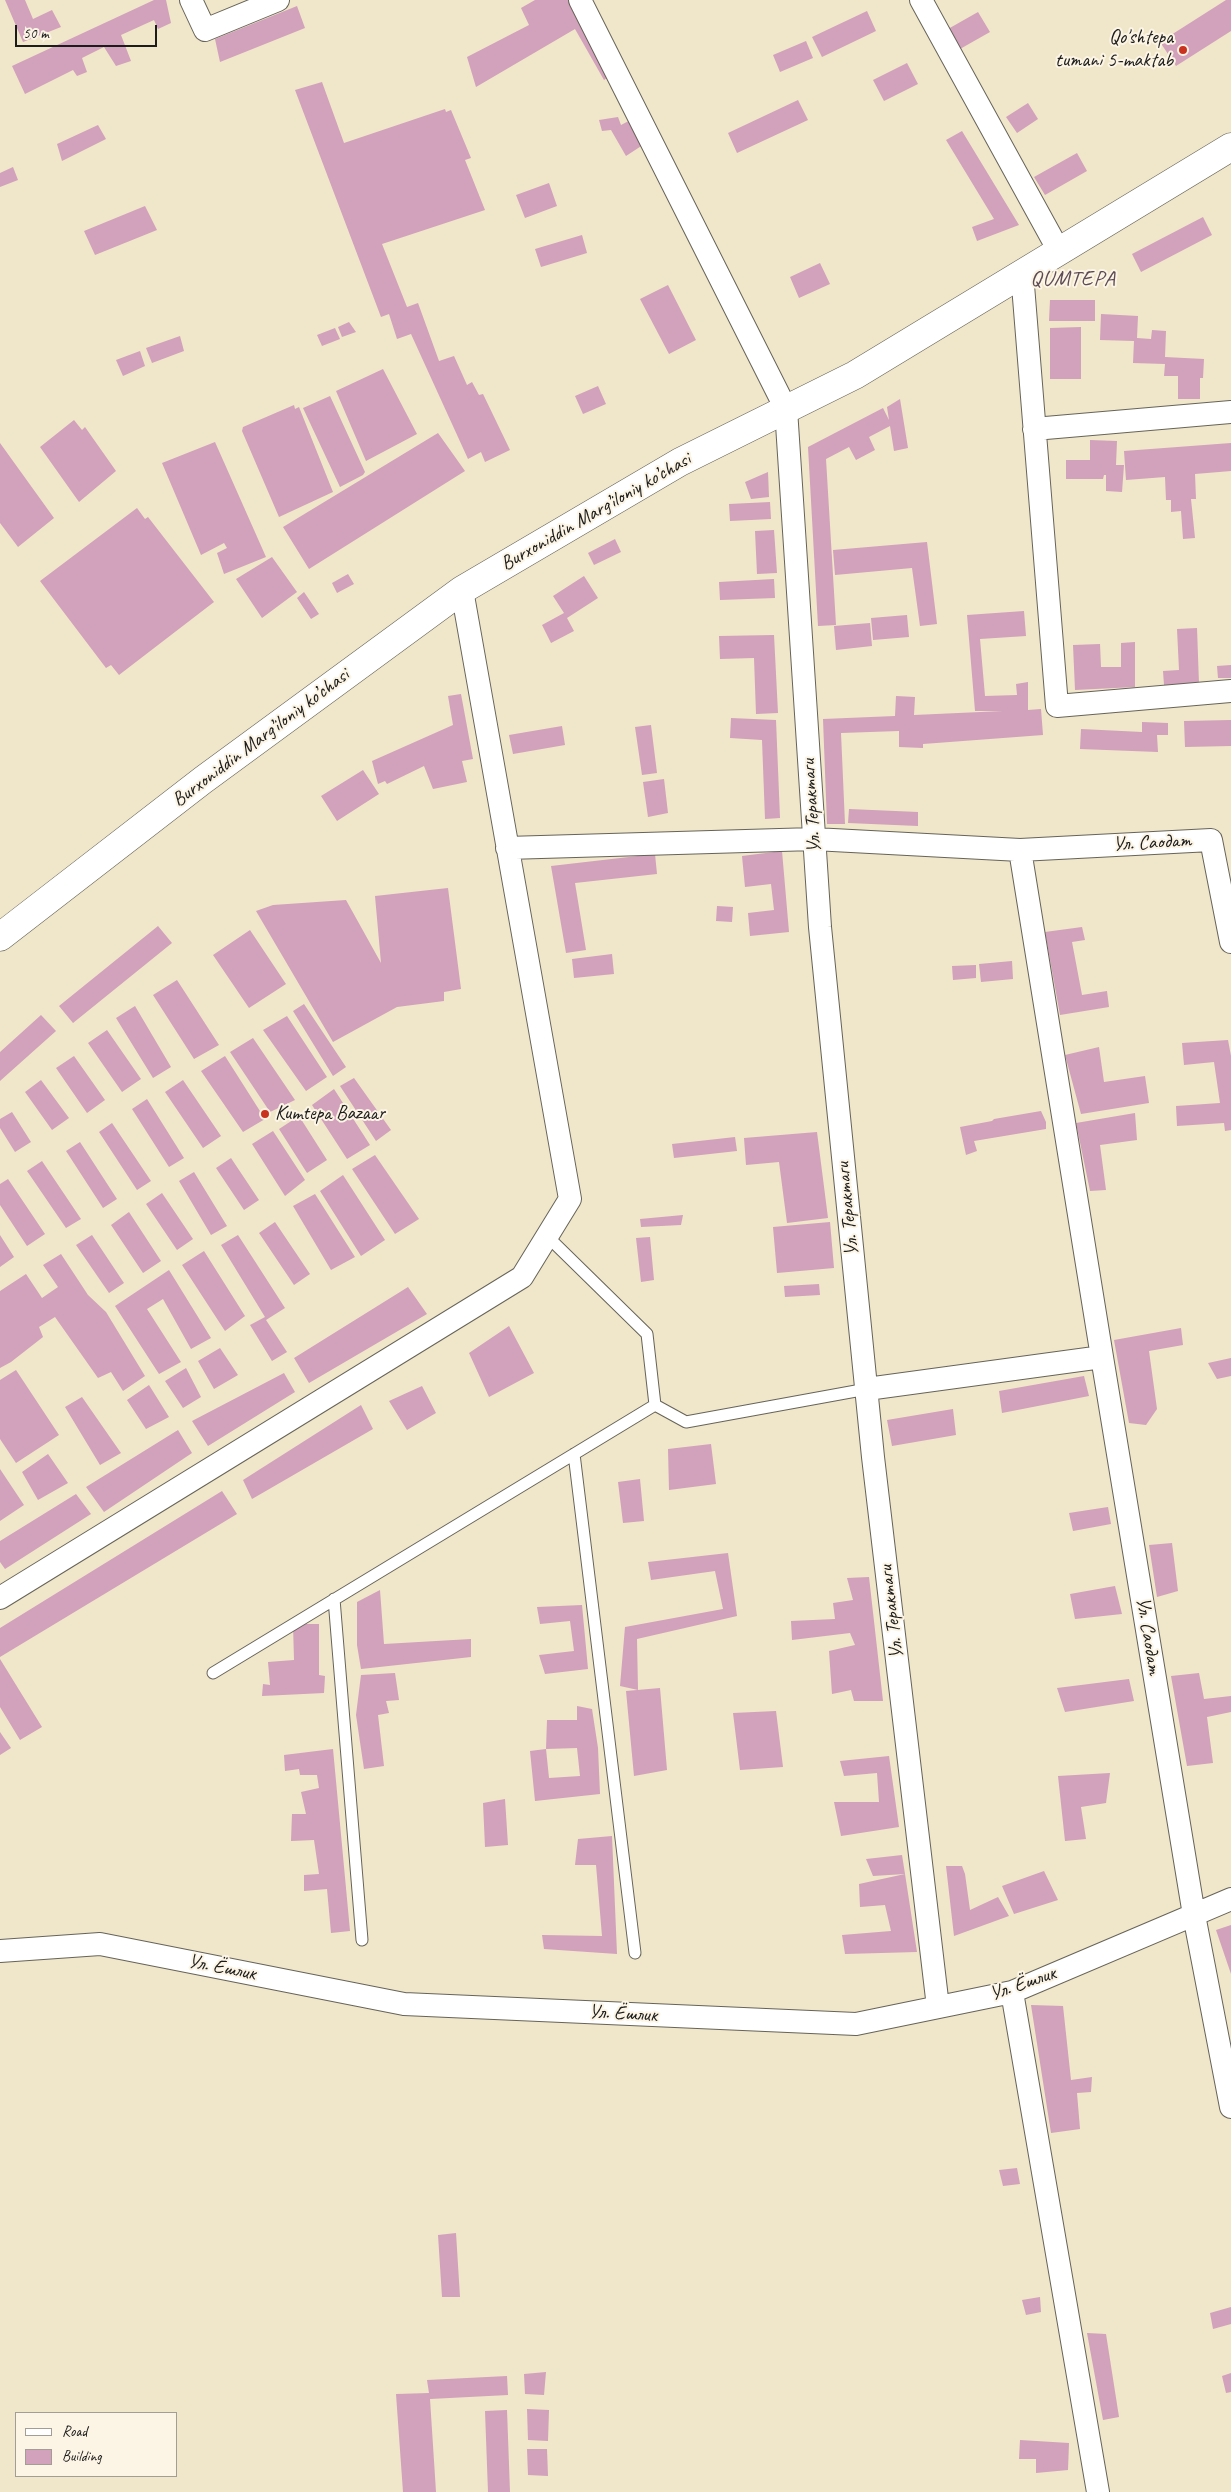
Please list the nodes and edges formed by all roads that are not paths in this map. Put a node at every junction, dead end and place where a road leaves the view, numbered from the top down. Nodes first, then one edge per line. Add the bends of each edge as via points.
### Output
1 (191, 0) edge
2 (278, 0) edge
3 (580, 0) edge
4 (921, 0) edge
5 (1231, 147) edge
6 (1059, 251) junction
7 (1022, 274) junction
8 (786, 409) junction
9 (1231, 412) edge
10 (1034, 429) junction
11 (462, 590) junction
12 (1231, 691) edge
13 (814, 839) junction
14 (1221, 839) edge
15 (508, 848) junction
16 (1020, 850) junction
17 (0, 937) edge
18 (1231, 942) edge
19 (547, 1236) junction
20 (1102, 1357) junction
21 (867, 1389) junction
22 (655, 1405) junction
23 (574, 1454) junction
24 (0, 1598) edge
25 (334, 1599) junction
26 (214, 1673) dead end
27 (1231, 1899) edge
28 (1194, 1915) junction
29 (362, 1940) dead end
30 (0, 1951) edge
31 (635, 1953) dead end
32 (1012, 1992) junction
33 (938, 2007) junction
34 (1231, 2107) edge
35 (1098, 2492) edge

1 - 2 street via 205,30
3 - 8 street
4 - 6 street
5 - 6 main road, Burxoniddin Marg’iloniy ko’chasi
6 - 7 main road, Burxoniddin Marg’iloniy ko’chasi
7 - 8 main road, Burxoniddin Marg’iloniy ko’chasi via 855,375
7 - 10 street
8 - 11 main road, Burxoniddin Marg’iloniy ko’chasi via 680,462
8 - 13 street, Ул. Терактаги
9 - 10 street
10 - 12 street via 1056,706
11 - 15 street
11 - 17 main road, Burxoniddin Marg’iloniy ko’chasi via 203,780
13 - 15 street, Ул. Саодат
13 - 16 street, Ул. Саодат
13 - 21 street, Ул. Терактаги
14 - 16 street, Ул. Саодат
14 - 18 street, Ул. Саодат
15 - 19 street via 570,1199
16 - 20 street, Ул. Саодат
19 - 22 lane via 647,1334
19 - 24 street via 522,1277
20 - 21 street
20 - 28 street, Ул. Саодат
21 - 22 lane via 686,1422
21 - 33 street, Ул. Терактаги
22 - 23 lane
23 - 25 lane
23 - 31 lane
25 - 26 lane
25 - 29 lane
27 - 28 street, Ул. Ёшлик
28 - 32 street, Ул. Ёшлик
28 - 34 street, Ул. Саодат
30 - 33 street, Ул. Ёшлик via 100,1944 404,2004 856,2024
32 - 33 street, Ул. Ёшлик
32 - 35 street

